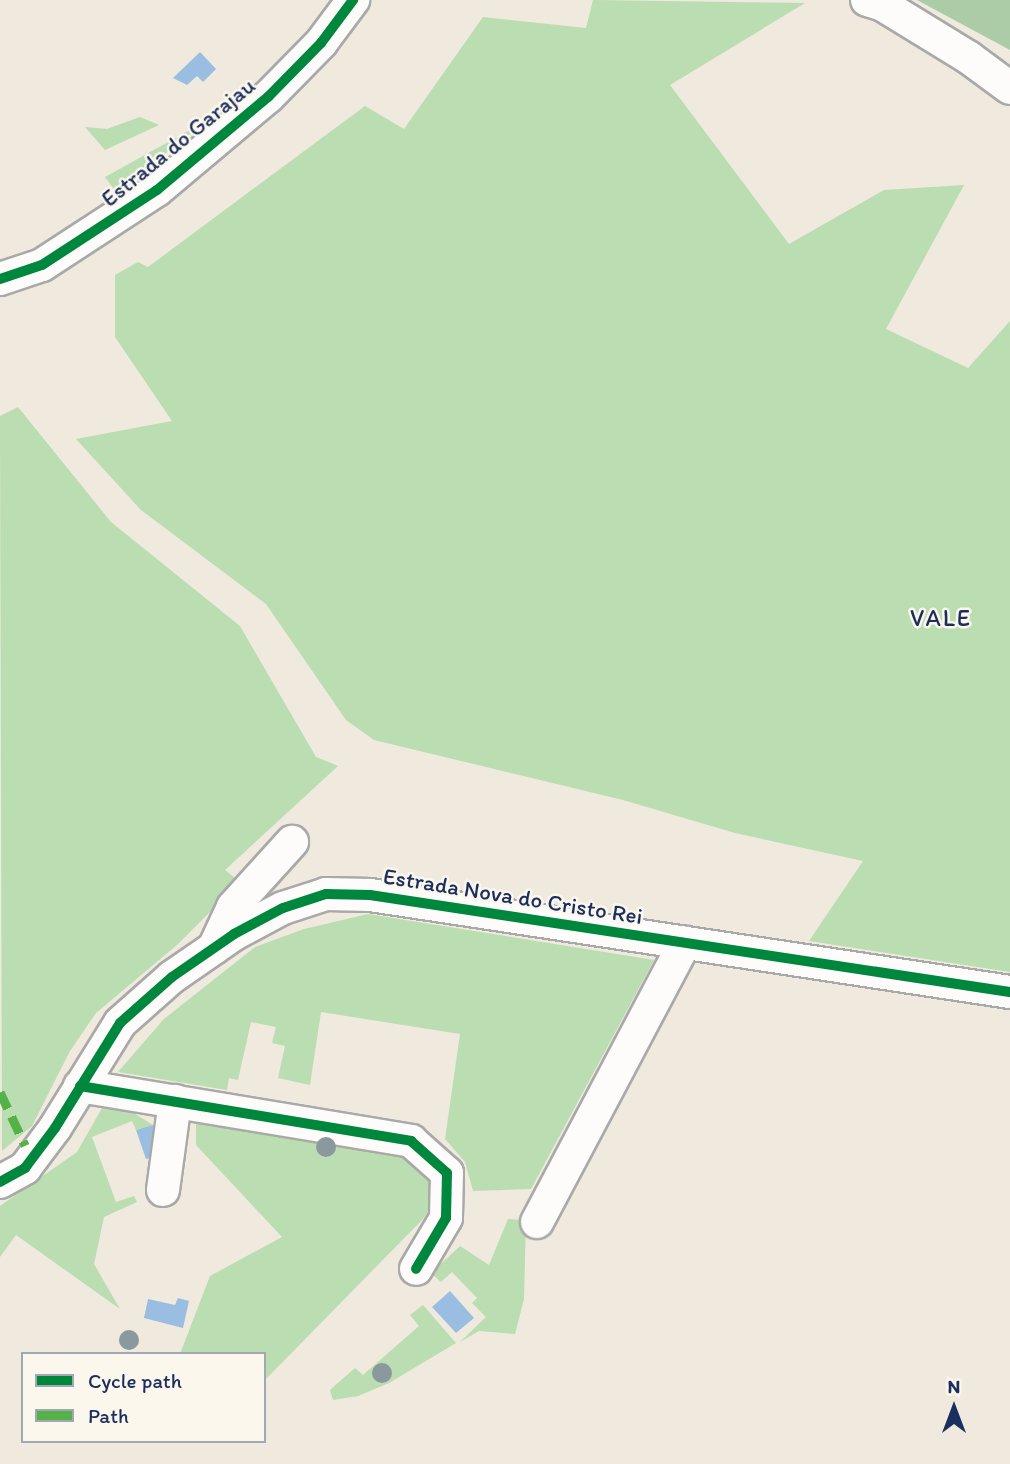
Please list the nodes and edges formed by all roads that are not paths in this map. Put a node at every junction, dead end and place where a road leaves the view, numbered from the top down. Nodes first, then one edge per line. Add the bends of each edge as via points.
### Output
1 (353, 0) edge
2 (867, 0) edge
3 (1010, 88) edge
4 (0, 279) edge
5 (292, 842) dead end
6 (685, 943) junction
7 (214, 948) junction
8 (1010, 992) edge
9 (80, 1086) junction
10 (175, 1101) junction
11 (12, 1175) edge
12 (163, 1190) dead end
13 (537, 1222) dead end
14 (416, 1269) dead end

1 - 4 street, Estrada do Garajau via 321,43 268,97 157,190 42,265
2 - 3 street via 947,44
5 - 7 street via 233,906
6 - 7 street, Estrada Nova do Cristo Rei via 370,895 326,894 283,908
6 - 8 street, Estrada Nova do Cristo Rei
6 - 13 street
7 - 9 street, Estrada Nova do Cristo Rei via 172,977 120,1023
9 - 10 street
9 - 11 street, Estrada Nova do Cristo Rei
10 - 12 street
10 - 14 street via 411,1141 447,1173 446,1218

